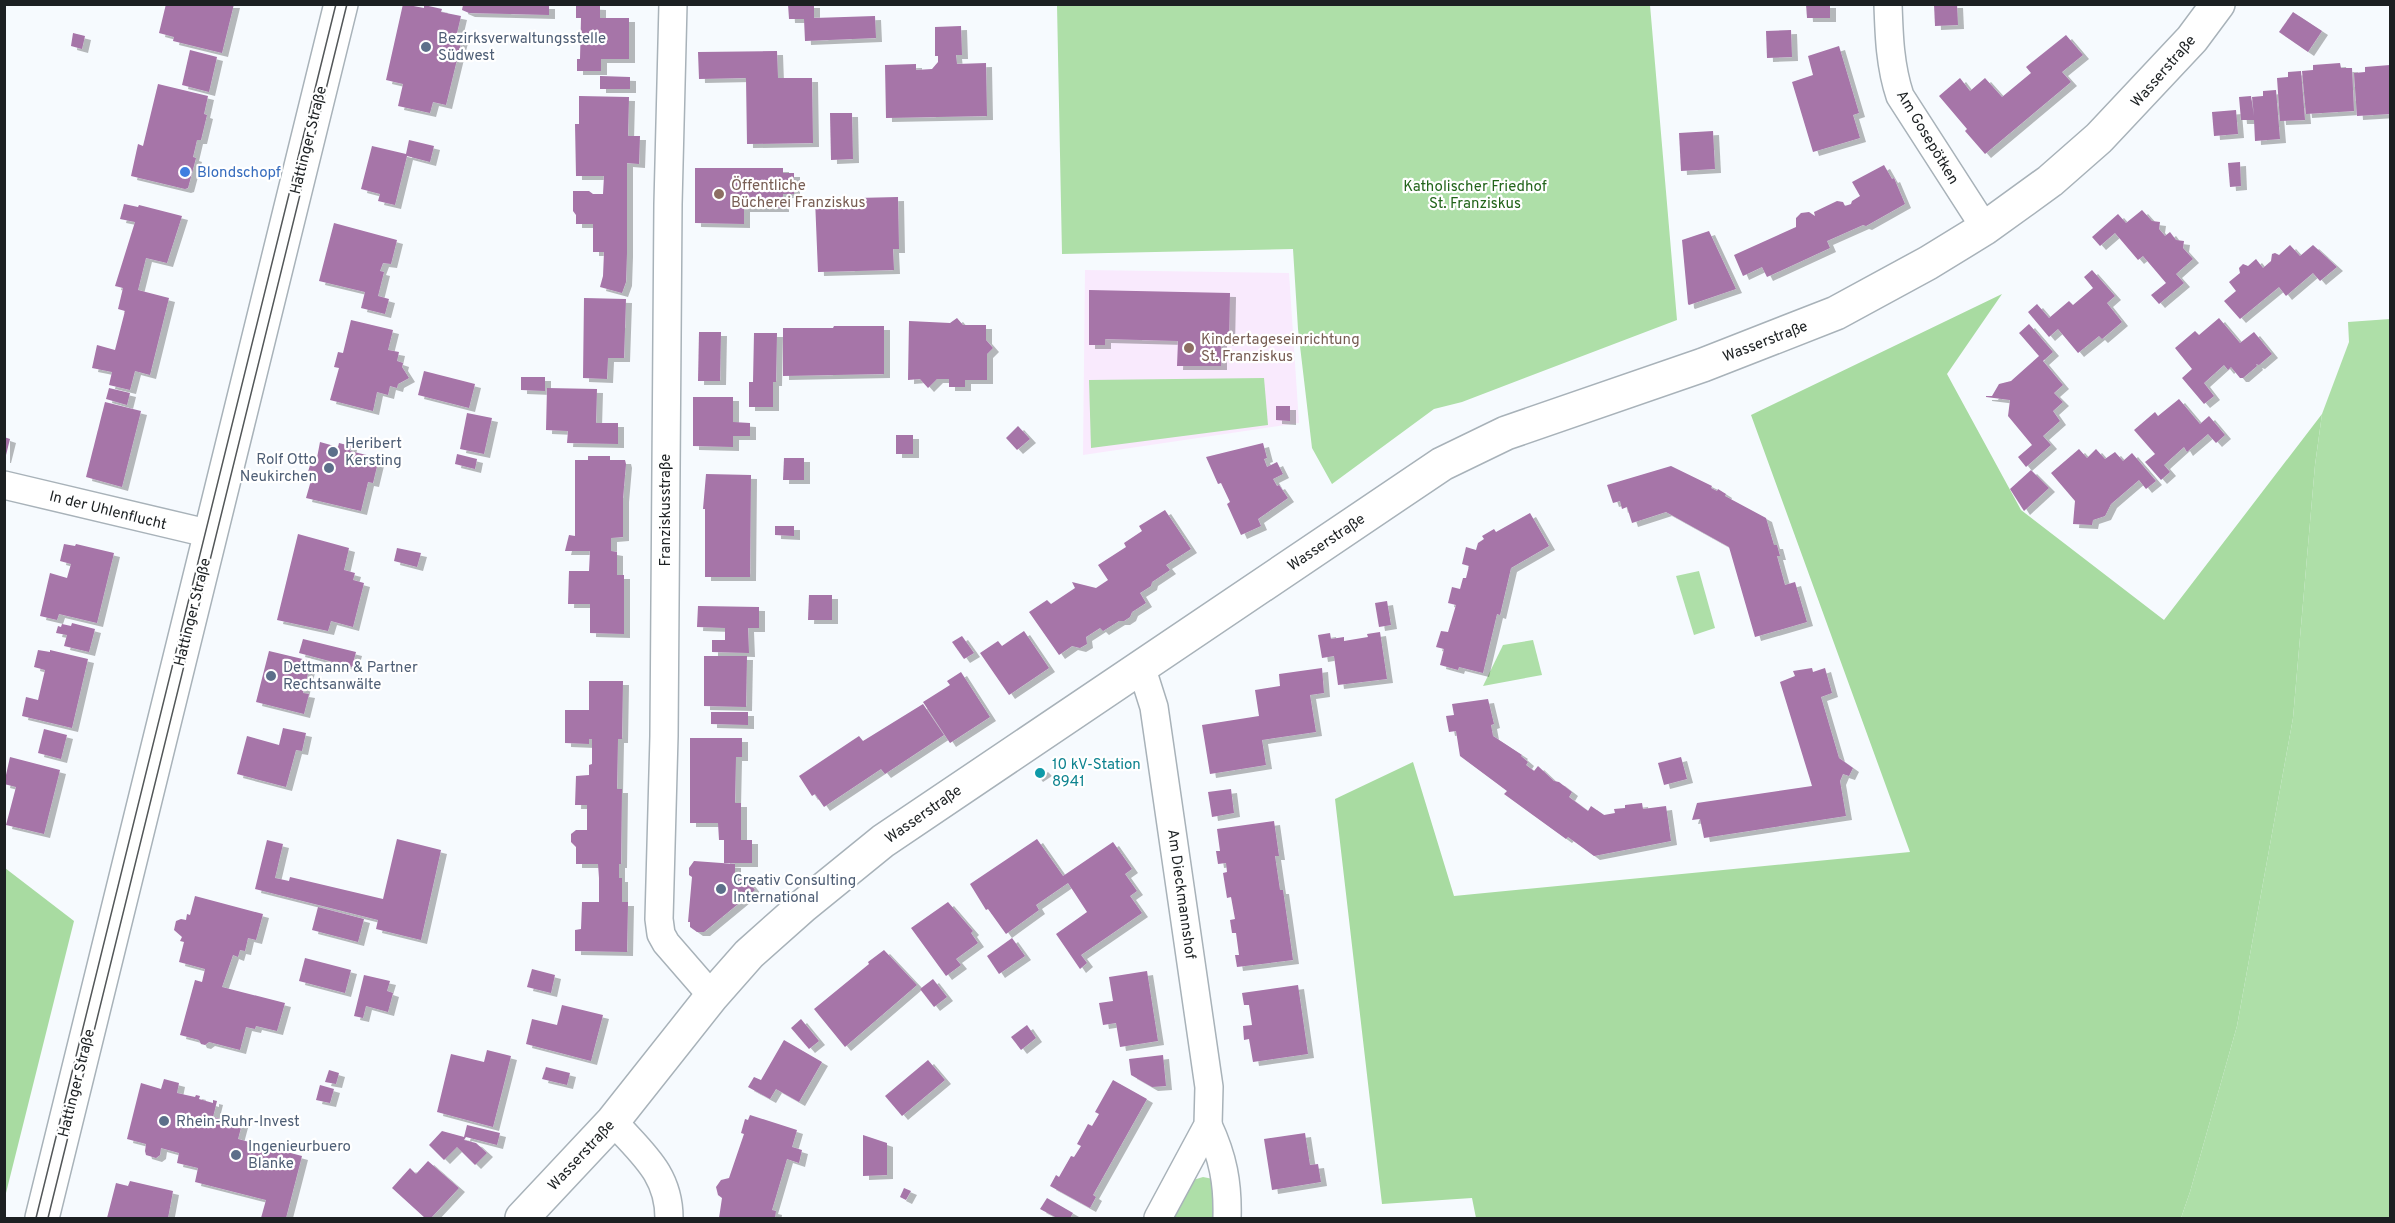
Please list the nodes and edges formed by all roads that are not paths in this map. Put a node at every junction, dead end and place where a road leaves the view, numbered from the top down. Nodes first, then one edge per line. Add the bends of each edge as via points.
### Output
1 (341, 4) edge
2 (673, 4) edge
3 (1888, 4) edge
4 (2218, 4) edge
5 (1985, 228) junction
6 (4, 485) edge
7 (211, 534) junction
8 (1141, 666) junction
9 (712, 996) junction
10 (613, 1121) junction
11 (1208, 1125) junction
12 (42, 1218) edge
13 (522, 1218) edge
14 (669, 1218) edge
15 (1158, 1218) edge
16 (1227, 1218) edge

1 - 7 main road, Hattinger Straße
2 - 9 street, Franziskusstraße via 659,919 666,943
3 - 5 street, Am Gosepötken via 1892,64 1900,96
4 - 5 main road, Wasserstraße via 2192,39 2106,133 2050,181
5 - 8 main road, Wasserstraße via 1836,313 1506,434 1442,464
6 - 7 street, In der Uhlenflucht
7 - 12 main road, Hattinger Straße
8 - 9 main road, Wasserstraße via 883,841 757,946
8 - 11 street, Am Dieckmannshof via 1154,707 1172,824 1209,1087
9 - 10 main road, Wasserstraße
10 - 13 main road, Wasserstraße
10 - 14 street via 661,1177 668,1195
11 - 15 street, Am Dieckmannshof
11 - 16 street, Am Dieckmannshof via 1221,1152

